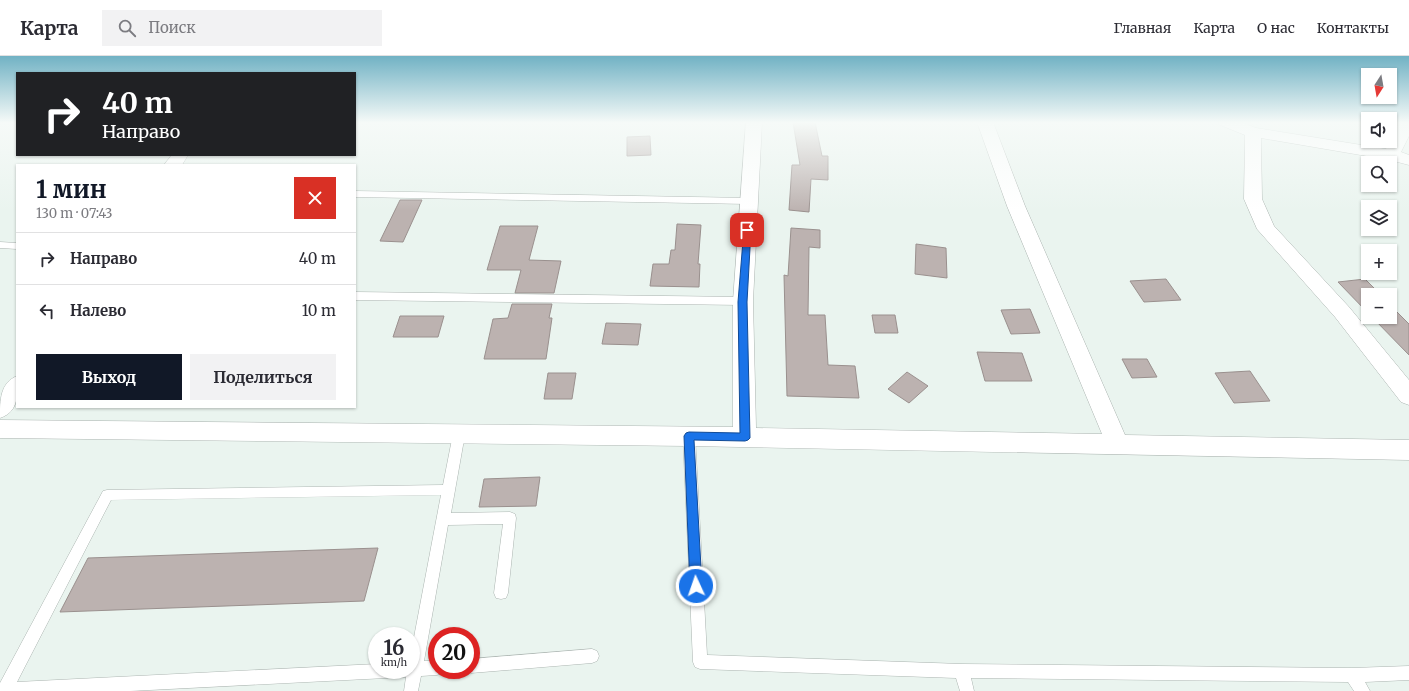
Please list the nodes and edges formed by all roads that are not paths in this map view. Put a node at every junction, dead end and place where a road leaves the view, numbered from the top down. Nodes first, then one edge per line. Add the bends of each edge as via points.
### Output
1 (752, 152) edge
2 (996, 152) edge
3 (1253, 152) edge
4 (1372, 152) edge
5 (1394, 152) edge
6 (1392, 155) junction
7 (179, 156) edge
8 (1409, 160) edge
9 (173, 164) edge
10 (356, 194) edge
11 (749, 201) junction
12 (0, 245) edge
13 (16, 246) edge
14 (356, 296) edge
15 (742, 302) junction
16 (1409, 396) edge
17 (0, 429) edge
18 (459, 434) junction
19 (689, 436) junction
20 (745, 438) junction
21 (1118, 445) junction
22 (1409, 450) edge
23 (449, 490) junction
24 (444, 519) junction
25 (501, 593) dead end
26 (420, 644) edge
27 (592, 656) dead end
28 (480, 665) edge
29 (962, 671) junction
30 (1409, 673) edge
31 (368, 674) edge
32 (1352, 675) junction
33 (413, 679) edge
34 (203, 686) edge
35 (5, 690) edge
36 (411, 691) edge
37 (967, 691) edge
38 (1363, 691) edge

1 - 11 street
2 - 21 street via 1016,206
3 - 16 street via 1253,199 1266,229 1342,312
4 - 6 street
5 - 6 street
6 - 8 street
7 - 9 street
10 - 11 lane
11 - 15 street
12 - 13 lane
14 - 15 lane
15 - 20 street
17 - 18 street
18 - 19 street
18 - 23 lane
19 - 20 street
19 - 29 lane via 700,662
20 - 21 street
21 - 22 street
23 - 24 lane
23 - 35 lane via 107,495
24 - 25 lane via 510,518
24 - 26 lane
27 - 28 lane
29 - 32 lane
29 - 37 lane
30 - 32 lane
31 - 34 lane
32 - 38 lane
33 - 36 lane
34 - 35 lane

